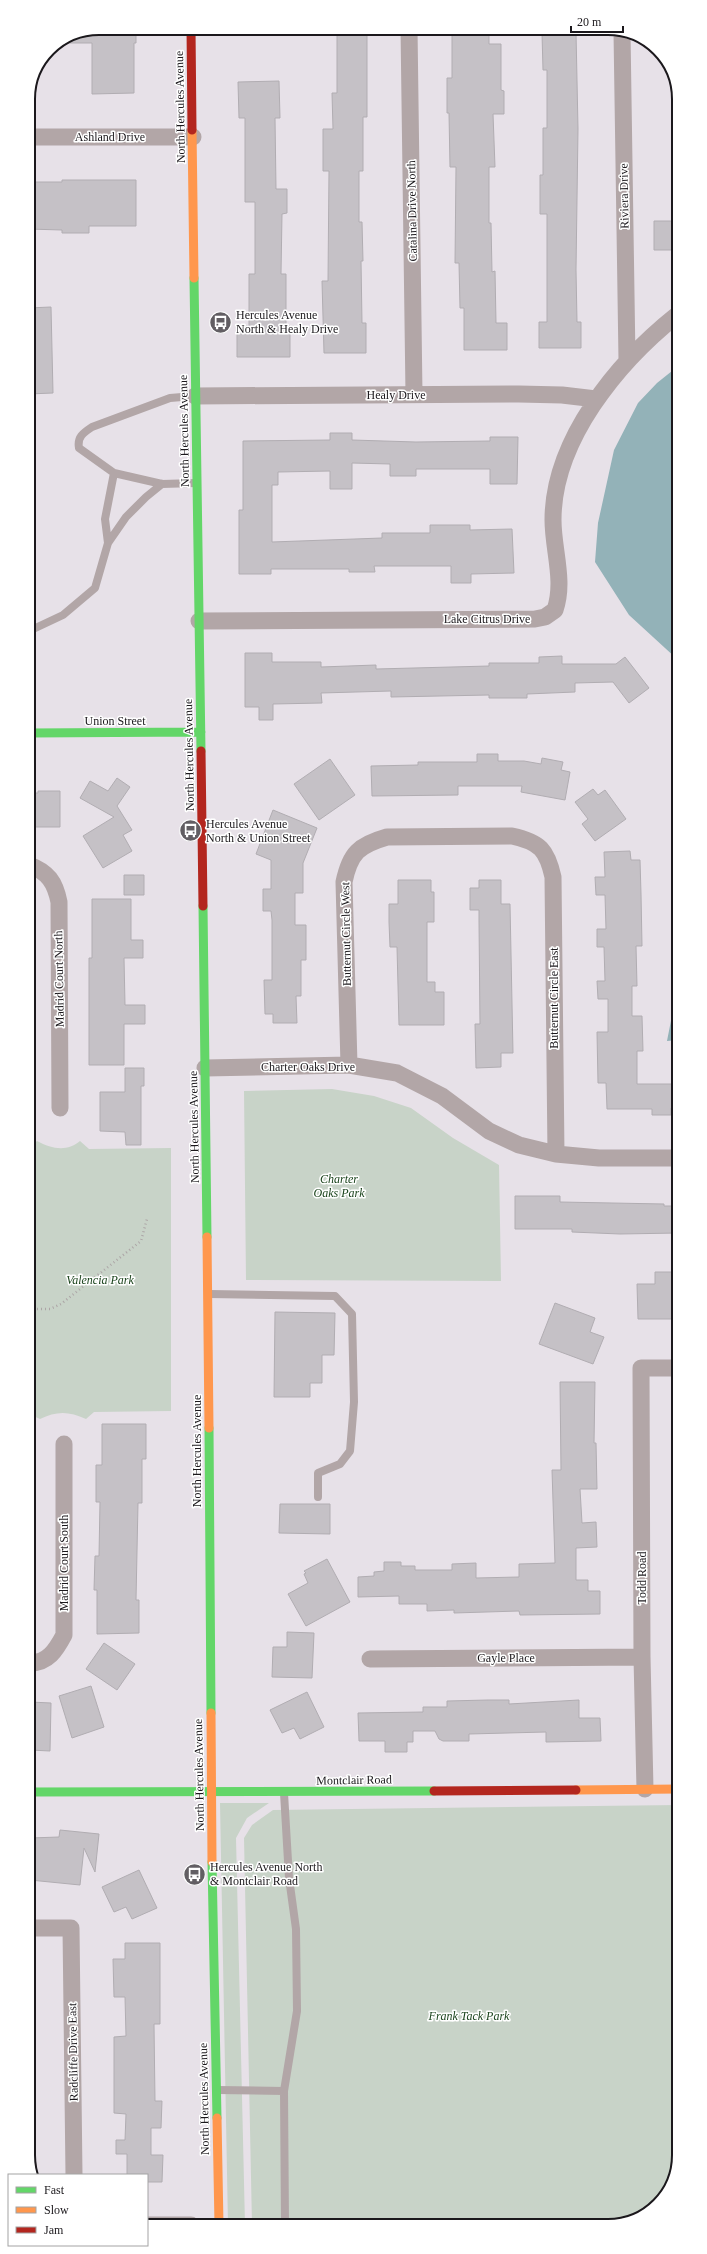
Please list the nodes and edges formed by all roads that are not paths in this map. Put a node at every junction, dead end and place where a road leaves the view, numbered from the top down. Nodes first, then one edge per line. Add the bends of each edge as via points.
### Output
1 (191, 35) edge
2 (409, 35) edge
3 (622, 36) edge
4 (35, 137) edge
5 (193, 137) junction
6 (672, 320) edge
7 (627, 360) junction
8 (414, 394) junction
9 (195, 396) junction
10 (596, 399) junction
11 (114, 473) junction
12 (197, 483) junction
13 (162, 484) junction
14 (108, 543) junction
15 (199, 621) junction
16 (35, 628) edge
17 (201, 732) junction
18 (35, 733) edge
19 (540, 846) joint
20 (35, 867) edge
21 (349, 1065) junction
22 (205, 1068) junction
23 (60, 1108) dead end
24 (556, 1154) junction
25 (672, 1158) edge
26 (208, 1294) junction
27 (672, 1368) edge
28 (64, 1444) dead end
29 (318, 1497) dead end
30 (642, 1657) junction
31 (370, 1659) dead end
32 (35, 1663) edge
33 (645, 1789) junction
34 (672, 1789) edge
35 (35, 1792) edge
36 (284, 1792) junction
37 (211, 1793) junction
38 (35, 1928) edge
39 (216, 2090) junction
40 (284, 2091) junction
41 (74, 2174) edge
42 (219, 2219) edge
43 (285, 2219) edge

1 - 5 street, North Hercules Avenue
2 - 8 street, Catalina Drive North
3 - 7 street, Riviera Drive
4 - 5 street, Ashland Drive
5 - 9 street, North Hercules Avenue
6 - 7 street, Lake Citrus Drive
7 - 10 street, Lake Citrus Drive
8 - 9 street, Healy Drive
8 - 10 street, Healy Drive via 562,395
9 - 11 lane via 170,398 82,433 78,440 79,448
9 - 12 street, North Hercules Avenue
10 - 15 street, Lake Citrus Drive via 569,450 561,474 553,519 560,587 555,610 545,616 527,620
11 - 13 lane
11 - 14 lane via 105,518
12 - 13 lane
12 - 15 street, North Hercules Avenue
13 - 14 lane via 126,517
14 - 16 lane via 95,588 63,615
15 - 17 street, North Hercules Avenue
17 - 18 street, Union Street
17 - 22 street, North Hercules Avenue
19 - 21 street, Butternut Circle West via 527,839 512,836 387,837 370,842 355,852 348,865 344,882
19 - 24 street, Butternut Circle East via 550,860 554,877
20 - 23 street, Madrid Court North via 51,879 58,902
21 - 22 street, Charter Oaks Drive
21 - 24 street, Charter Oaks Drive via 397,1073 442,1096 489,1131 519,1145
22 - 26 street, North Hercules Avenue
24 - 25 street, Charter Oaks Drive via 599,1158
26 - 29 lane via 335,1296 352,1314 354,1402 350,1451 340,1464 318,1473
26 - 37 street, North Hercules Avenue
27 - 30 street, Todd Road via 641,1368
28 - 32 street, Madrid Court South via 64,1635 55,1652
30 - 31 street, Gayle Place
30 - 33 street, Todd Road
33 - 34 street, Montclair Road
33 - 36 street, Montclair Road
35 - 37 street, Montclair Road
36 - 37 street, Montclair Road
36 - 40 lane via 289,1878 296,1929 297,2011
37 - 39 street, North Hercules Avenue
38 - 41 street, Radcliffe Drive East via 71,1928
39 - 40 lane
39 - 42 street, North Hercules Avenue
40 - 43 lane

